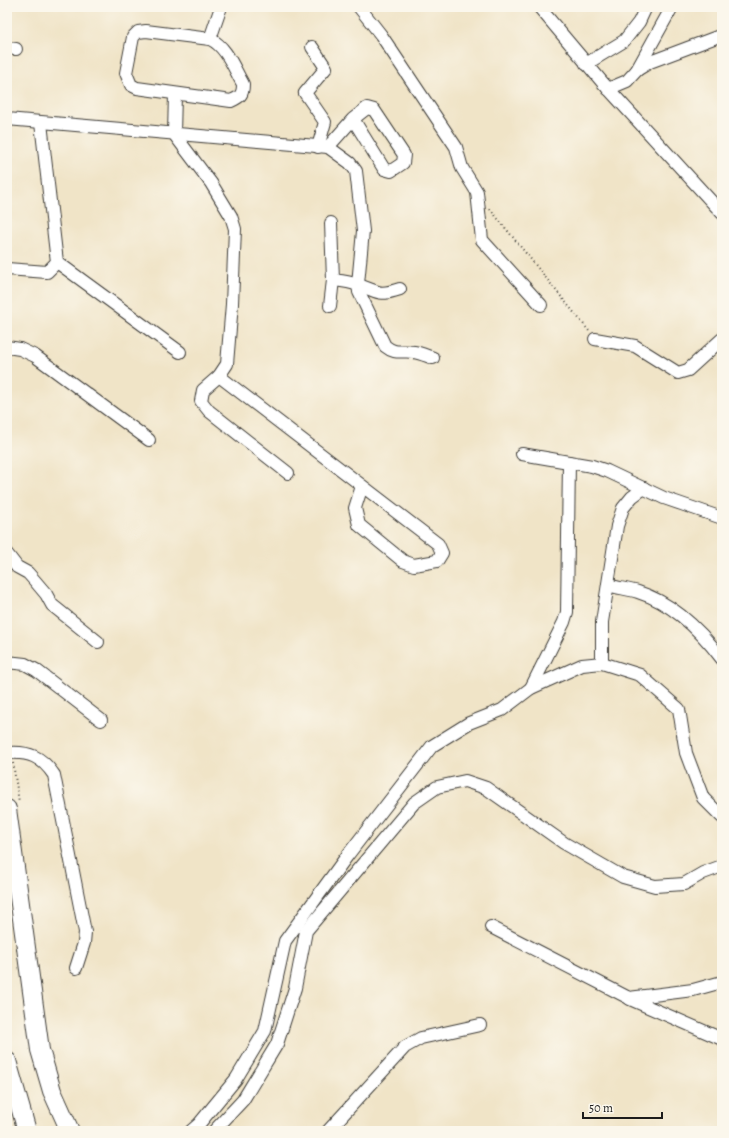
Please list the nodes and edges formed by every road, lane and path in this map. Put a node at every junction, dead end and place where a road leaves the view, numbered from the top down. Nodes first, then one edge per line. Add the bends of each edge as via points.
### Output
1 (221, 7) edge
2 (358, 7) edge
3 (539, 7) edge
4 (646, 7) edge
5 (672, 7) edge
6 (722, 35) edge
7 (210, 39) junction
8 (312, 47) dead end
9 (586, 64) junction
10 (637, 70) junction
11 (608, 89) junction
12 (174, 94) junction
13 (7, 119) edge
14 (353, 119) junction
15 (41, 122) junction
16 (174, 134) junction
17 (323, 147) junction
18 (477, 192) junction
19 (722, 213) edge
20 (331, 223) dead end
21 (57, 262) junction
22 (7, 269) edge
23 (333, 280) junction
24 (358, 284) junction
25 (400, 289) dead end
26 (541, 305) dead end
27 (330, 306) dead end
28 (595, 339) joint
29 (722, 339) edge
30 (7, 347) edge
31 (180, 352) dead end
32 (433, 358) dead end
33 (218, 376) junction
34 (149, 440) dead end
35 (522, 454) dead end
36 (569, 462) junction
37 (288, 473) dead end
38 (362, 486) junction
39 (644, 488) junction
40 (722, 518) edge
41 (7, 554) edge
42 (12, 570) edge
43 (608, 585) junction
44 (98, 642) dead end
45 (722, 659) edge
46 (7, 662) edge
47 (602, 663) junction
48 (532, 688) junction
49 (101, 720) dead end
50 (7, 753) edge
51 (7, 809) edge
52 (722, 817) edge
53 (347, 856) junction
54 (361, 866) junction
55 (722, 866) edge
56 (491, 927) dead end
57 (282, 953) junction
58 (301, 958) junction
59 (76, 968) dead end
60 (722, 982) edge
61 (629, 998) junction
62 (273, 999) junction
63 (290, 1004) junction
64 (480, 1024) dead end
65 (722, 1039) edge
66 (7, 1061) edge
67 (228, 1090) junction
68 (243, 1100) junction
69 (27, 1131) edge
70 (70, 1131) edge
71 (191, 1131) edge
72 (214, 1131) edge
73 (328, 1131) edge

1 - 7 street
2 - 18 street via 381,36 456,147 462,168
3 - 9 street
4 - 9 street via 639,22 624,41
5 - 10 street
6 - 10 street via 650,62
7 - 12 street via 222,48 243,84 243,91 231,101
7 - 12 street via 146,31 138,32 133,37 126,73 131,84 137,88
8 - 17 street via 326,68 305,93 325,122
9 - 11 street
10 - 11 street via 627,81
11 - 19 street
12 - 16 street
13 - 15 street
14 - 14 street via 367,108 374,110 404,156 403,162 390,171 384,170
14 - 17 street
15 - 16 street
15 - 21 street
16 - 17 street
16 - 33 street via 211,183 231,216 235,229 226,364
17 - 24 street via 350,163 356,171 363,231
18 - 26 street via 482,240
18 - 28 path
20 - 23 street
21 - 22 street via 46,272
21 - 31 street
23 - 24 street
23 - 27 street
24 - 25 street via 374,292 386,294
24 - 32 street via 359,292 385,346 397,352 414,352
28 - 29 street via 635,346 678,373 688,370
30 - 34 street via 35,356
33 - 37 street via 203,390 202,400 209,411
33 - 38 street
35 - 36 street
36 - 39 street via 607,471
36 - 48 street via 567,612
38 - 38 street via 355,508 359,524 403,561 414,565 437,561 442,552 438,544
39 - 40 street via 671,501
39 - 43 street via 623,508
41 - 42 street
42 - 44 street via 28,573 52,605
43 - 45 street via 639,592 659,601 688,620
43 - 47 street via 602,622
46 - 49 street via 25,664 36,670
47 - 48 street via 582,665
47 - 52 street via 640,675 679,709 686,753 703,798
48 - 53 street via 502,710 469,723 432,746
50 - 59 street via 32,754 48,766 54,775 85,932
51 - 70 highway via 40,1050 52,1091
53 - 54 street
53 - 57 street via 285,941
54 - 55 street via 414,804 437,787 465,781 486,788 564,843 623,878 655,886 684,884
54 - 58 street via 306,932
56 - 61 street
57 - 58 street
57 - 62 street
58 - 63 street via 296,988
60 - 61 street via 693,990
61 - 65 street
62 - 63 street
62 - 67 street via 266,1031
63 - 68 street via 277,1044
64 - 73 street via 421,1038 405,1047
66 - 69 highway
67 - 68 street
67 - 71 street
68 - 72 street

